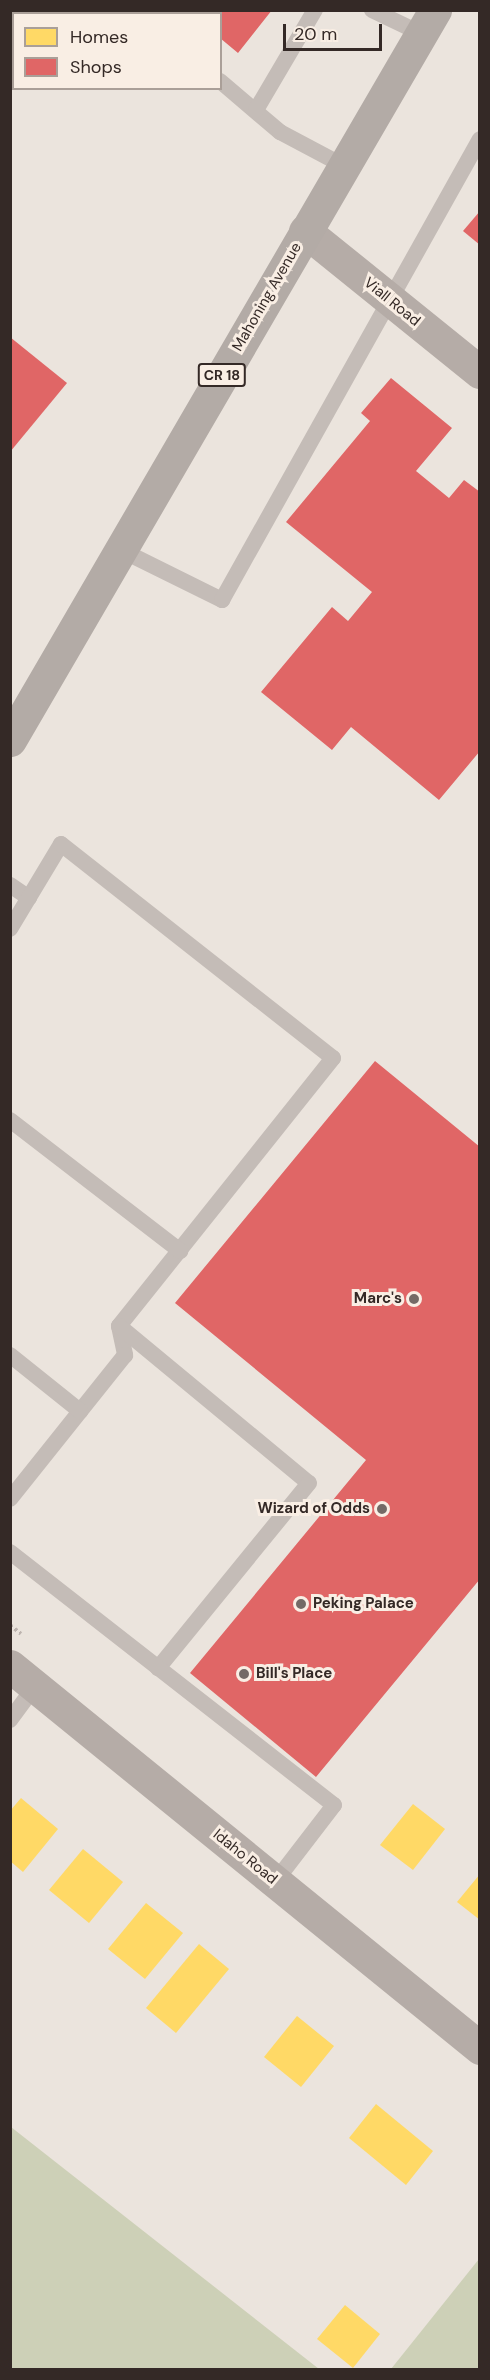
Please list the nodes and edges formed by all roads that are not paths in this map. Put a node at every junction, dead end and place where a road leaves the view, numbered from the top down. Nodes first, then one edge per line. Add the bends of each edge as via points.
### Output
1 (315, 10) edge
2 (372, 10) edge
3 (428, 22) edge
4 (222, 83) edge
5 (256, 110) junction
6 (480, 139) edge
7 (344, 166) junction
8 (305, 231) junction
9 (390, 300) junction
10 (480, 372) edge
11 (121, 550) junction
12 (10, 740) edge
13 (10, 885) edge
14 (29, 898) junction
15 (10, 929) edge
16 (10, 1119) edge
17 (180, 1251) junction
18 (119, 1326) junction
19 (10, 1355) edge
20 (80, 1411) junction
21 (10, 1499) edge
22 (10, 1552) edge
23 (158, 1668) junction
24 (23, 1676) edge
25 (10, 1720) edge
26 (275, 1882) junction
27 (480, 2048) edge

1 - 5 lane
2 - 3 lane
3 - 7 main road, Mahoning Avenue / CR 18
4 - 5 lane
5 - 7 lane via 280,132
6 - 9 lane
7 - 8 main road, Mahoning Avenue / CR 18
8 - 9 street, Viall Road
8 - 11 main road, Mahoning Avenue / CR 18
9 - 10 street, Viall Road
9 - 11 lane via 222,600
11 - 12 main road, Mahoning Avenue / CR 18
13 - 14 lane
14 - 15 lane
14 - 17 lane via 61,844 333,1058
16 - 17 lane
17 - 18 lane
18 - 20 lane via 125,1355
18 - 23 lane via 309,1483
19 - 20 lane
20 - 21 lane
22 - 23 lane
23 - 26 lane via 334,1805
24 - 25 lane
24 - 26 street, Idaho Road
26 - 27 street, Idaho Road

